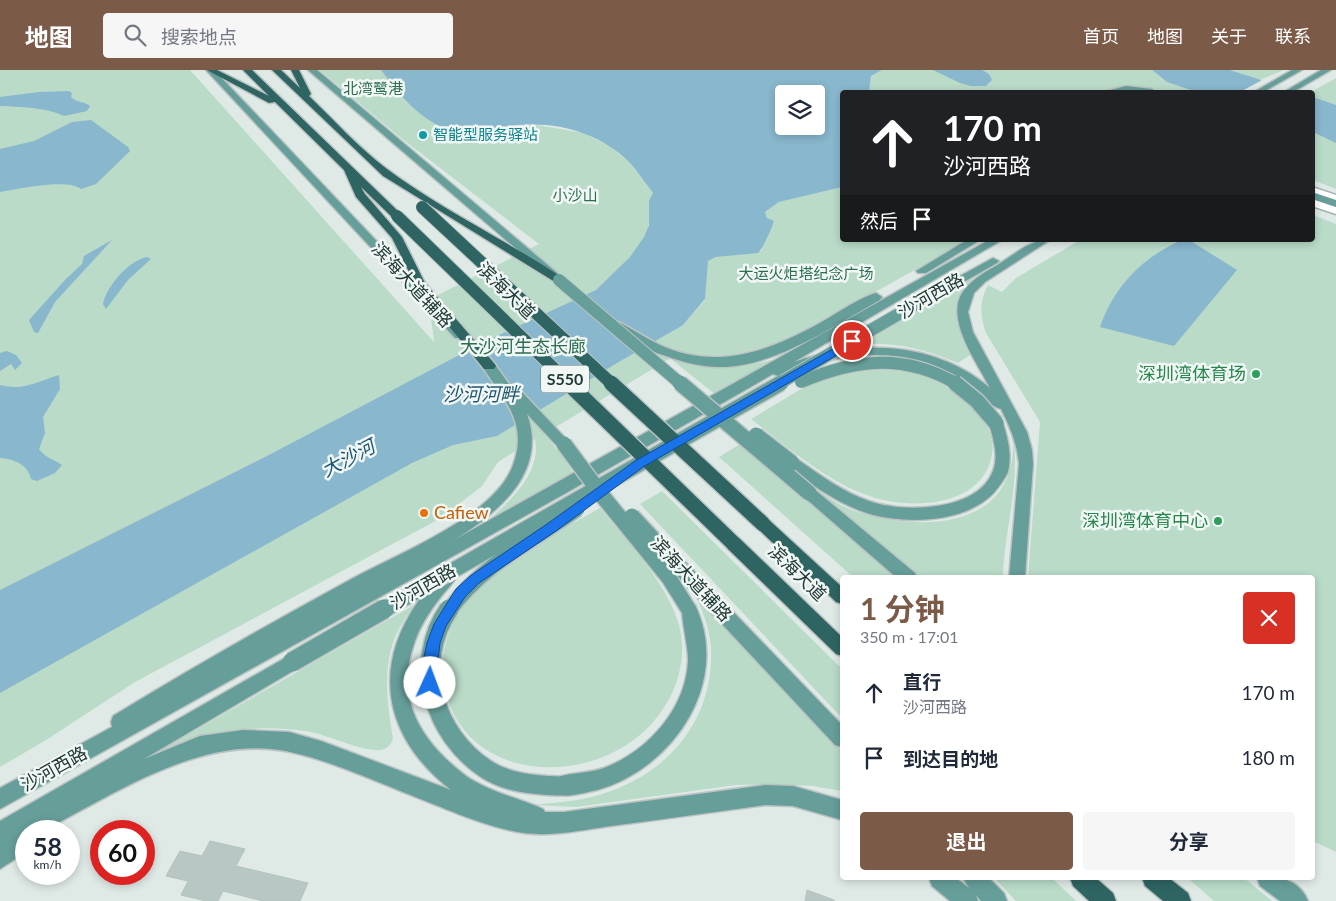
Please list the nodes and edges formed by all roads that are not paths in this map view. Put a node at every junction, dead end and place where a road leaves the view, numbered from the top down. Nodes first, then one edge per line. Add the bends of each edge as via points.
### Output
1 (211, 70) edge
2 (247, 70) edge
3 (276, 70) edge
4 (295, 70) edge
5 (312, 70) edge
6 (1298, 70) edge
7 (1327, 70) edge
8 (1120, 90) edge
9 (1135, 90) edge
10 (1262, 90) edge
11 (1292, 90) edge
12 (311, 102) junction
13 (289, 111) junction
14 (1315, 191) edge
15 (1315, 196) edge
16 (1336, 199) edge
17 (1315, 203) edge
18 (1336, 204) edge
19 (428, 205) junction
20 (1336, 211) edge
21 (390, 218) junction
22 (972, 242) edge
23 (992, 242) edge
24 (1026, 242) edge
25 (1042, 242) edge
26 (559, 280) junction
27 (599, 314) junction
28 (489, 366) junction
29 (685, 387) junction
30 (714, 402) junction
31 (1011, 416) junction
32 (720, 418) junction
33 (564, 444) junction
34 (639, 464) junction
35 (561, 489) junction
36 (906, 575) edge
37 (1017, 575) edge
38 (840, 595) edge
39 (280, 636) junction
40 (840, 646) edge
41 (840, 736) edge
42 (129, 776) junction
43 (463, 796) junction
44 (4, 797) edge
45 (840, 809) edge
46 (58, 820) edge
47 (0, 833) edge
48 (0, 842) edge
49 (15, 848) edge
50 (0, 858) edge
51 (942, 880) edge
52 (976, 880) edge
53 (1083, 880) edge
54 (1156, 880) edge
55 (1271, 880) edge
56 (967, 901) edge
57 (996, 901) edge
58 (1105, 901) edge
59 (1180, 901) edge
60 (1297, 901) edge

1 - 13 highway
1 - 28 main road, 滨海大道辅路 via 421,298
2 - 13 highway
3 - 12 highway, 滨海大道 / S550
4 - 12 highway
5 - 26 main road
6 - 10 main road
7 - 11 main road
8 - 9 main road
12 - 19 highway, 滨海大道 / S550 via 379,168
13 - 21 highway via 348,168 360,195
14 - 16 main road
15 - 18 main road
17 - 20 main road
19 - 26 highway via 521,254
19 - 38 highway, 滨海大道 / S550, bridge
21 - 28 highway via 420,284
21 - 40 highway, 滨海大道 / S550, bridge
22 - 27 main road, bridge via 864,304 773,352 748,360 687,359 663,352
23 - 30 main road, 沙河西路
24 - 32 main road, 沙河西路, bridge
25 - 31 main road via 981,280 970,292 962,312 967,332
26 - 27 main road, bridge
27 - 29 main road, bridge
28 - 33 main road, 滨海大道辅路
28 - 39 main road via 518,406 525,422 521,465 503,494 476,517
29 - 32 main road, bridge via 748,429 833,491 860,504 895,514 936,514 974,501 996,481 1004,454 996,423 976,398 947,378 906,364 873,361 825,370
29 - 36 main road, bridge
30 - 31 main road via 782,371 845,352 875,350 939,363 976,382
30 - 35 main road, 沙河西路
31 - 37 main road via 1020,432 1026,464
32 - 34 main road, 沙河西路, bridge
33 - 34 main road, bridge via 604,498 669,578 689,610 696,628 698,666 684,711 670,731 637,761 585,783 534,785 509,779 468,756 452,741 442,724 433,703 430,683 430,662 441,624 450,607 474,580 551,527
33 - 41 main road, 滨海大道辅路, bridge
34 - 47 main road, 沙河西路, bridge
35 - 39 main road, 沙河西路 via 338,612
35 - 43 main road via 462,562 414,618 404,643 398,667 398,696 406,722 423,749
39 - 44 main road, 沙河西路
42 - 43 main road via 182,752 226,742 289,742
42 - 46 main road
42 - 48 main road
43 - 45 main road via 504,819 524,823 564,822 765,796 792,796
49 - 50 main road
51 - 56 main road
52 - 57 main road
53 - 58 highway
54 - 59 highway
55 - 60 main road

